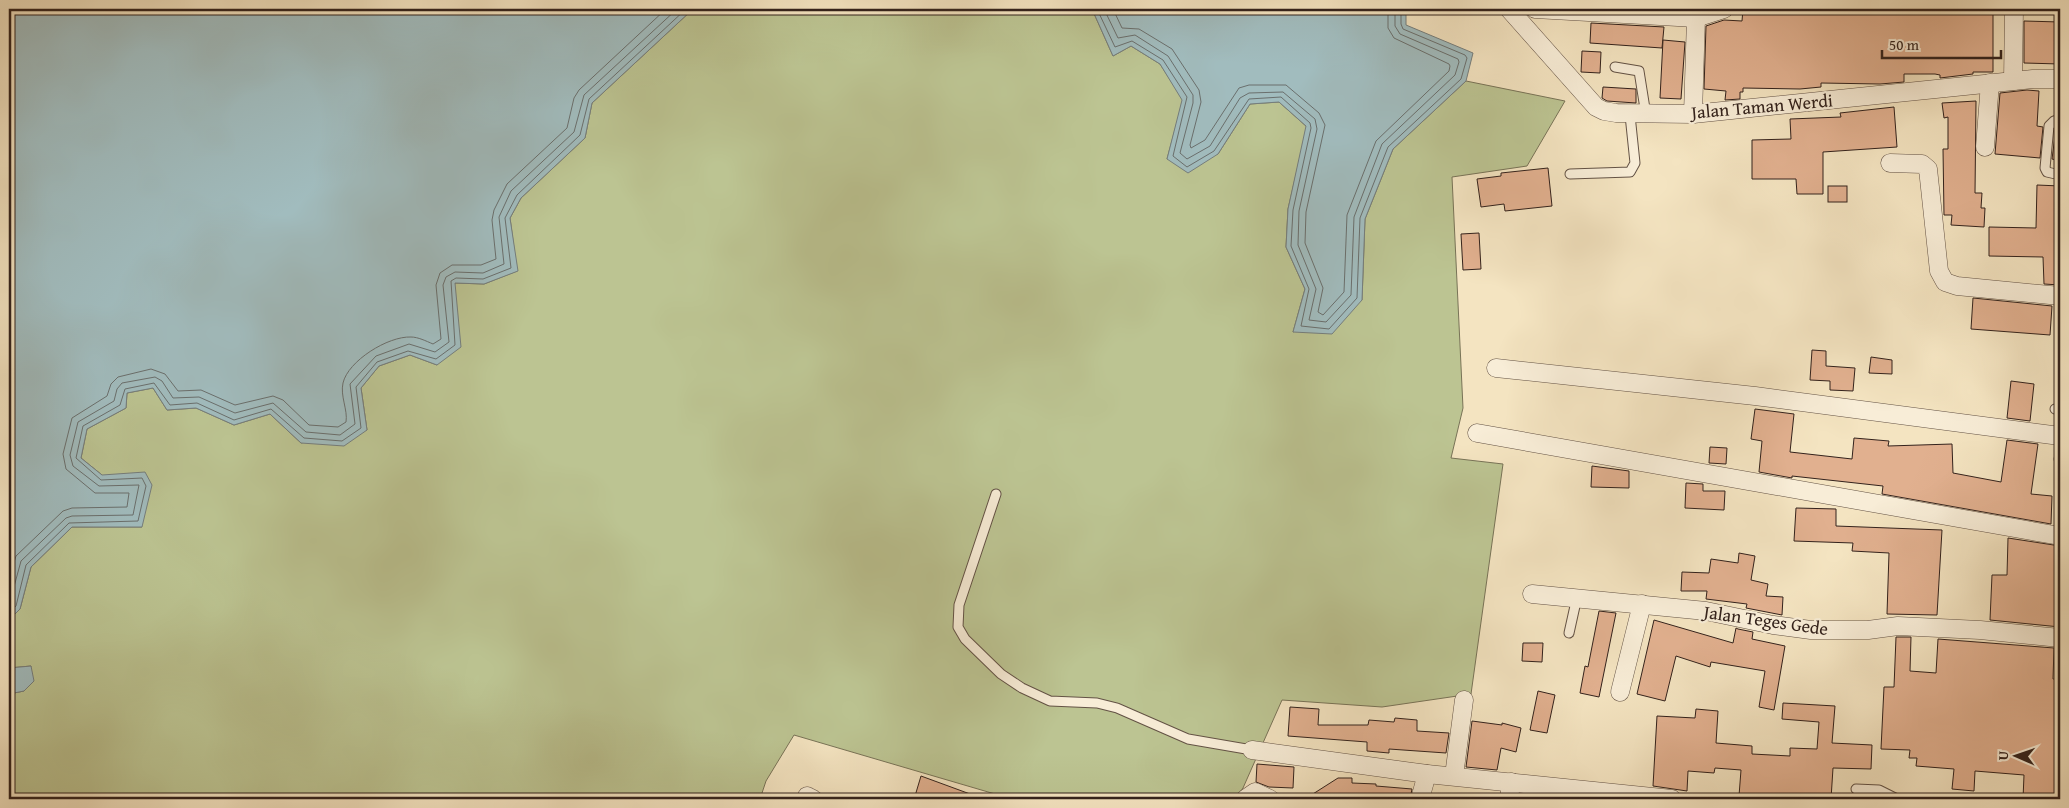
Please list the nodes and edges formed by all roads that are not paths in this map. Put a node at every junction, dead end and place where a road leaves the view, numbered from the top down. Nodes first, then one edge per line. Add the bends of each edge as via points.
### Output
1 (1508, 9) edge
2 (1535, 9) edge
3 (1724, 9) edge
4 (2014, 9) edge
5 (1696, 18) junction
6 (1615, 67) dead end
7 (2060, 79) edge
8 (2013, 81) junction
9 (1990, 83) junction
10 (1693, 114) junction
11 (1638, 115) junction
12 (2060, 119) edge
13 (1985, 147) dead end
14 (1890, 163) dead end
15 (1570, 174) dead end
16 (2060, 175) edge
17 (2060, 296) edge
18 (1496, 368) dead end
19 (1477, 433) dead end
20 (2060, 436) edge
21 (996, 494) dead end
22 (2060, 536) edge
23 (1532, 594) dead end
24 (1577, 597) junction
25 (1642, 604) junction
26 (1570, 633) dead end
27 (2060, 638) edge
28 (1620, 692) dead end
29 (1464, 700) dead end
30 (1252, 750) joint
31 (1427, 774) junction
32 (1454, 776) junction
33 (1856, 789) dead end
34 (1510, 791) edge
35 (1245, 799) edge
36 (1270, 799) edge
37 (1420, 799) edge
38 (1672, 799) edge
39 (1897, 799) edge

1 - 11 street, Jalan Taman Werdi via 1596,107
2 - 5 street
3 - 5 street
4 - 8 street
5 - 10 street
6 - 11 lane via 1639,71
7 - 8 street, Jalan Taman Werdi
8 - 9 street, Jalan Taman Werdi
9 - 10 street, Jalan Taman Werdi
9 - 13 street
10 - 11 street, Jalan Taman Werdi
11 - 15 lane via 1635,163 1630,172
12 - 16 lane via 2049,126 2045,168 2047,172
14 - 17 street via 1922,164 1928,169 1939,271 1945,282 1957,286
18 - 20 street via 1755,396
19 - 22 street
21 - 30 lane via 956,620 965,639 988,662 1022,688 1046,700 1106,705 1188,739
23 - 24 street, Jalan Teges Gede
24 - 25 street, Jalan Teges Gede
24 - 26 lane
25 - 27 street, Jalan Teges Gede via 1706,611 1811,630 1868,630 1898,626
25 - 28 street
29 - 32 street
30 - 31 street
31 - 32 street
31 - 37 street
32 - 34 street
33 - 39 lane via 1879,790
34 - 38 street
35 - 36 street via 1255,792

